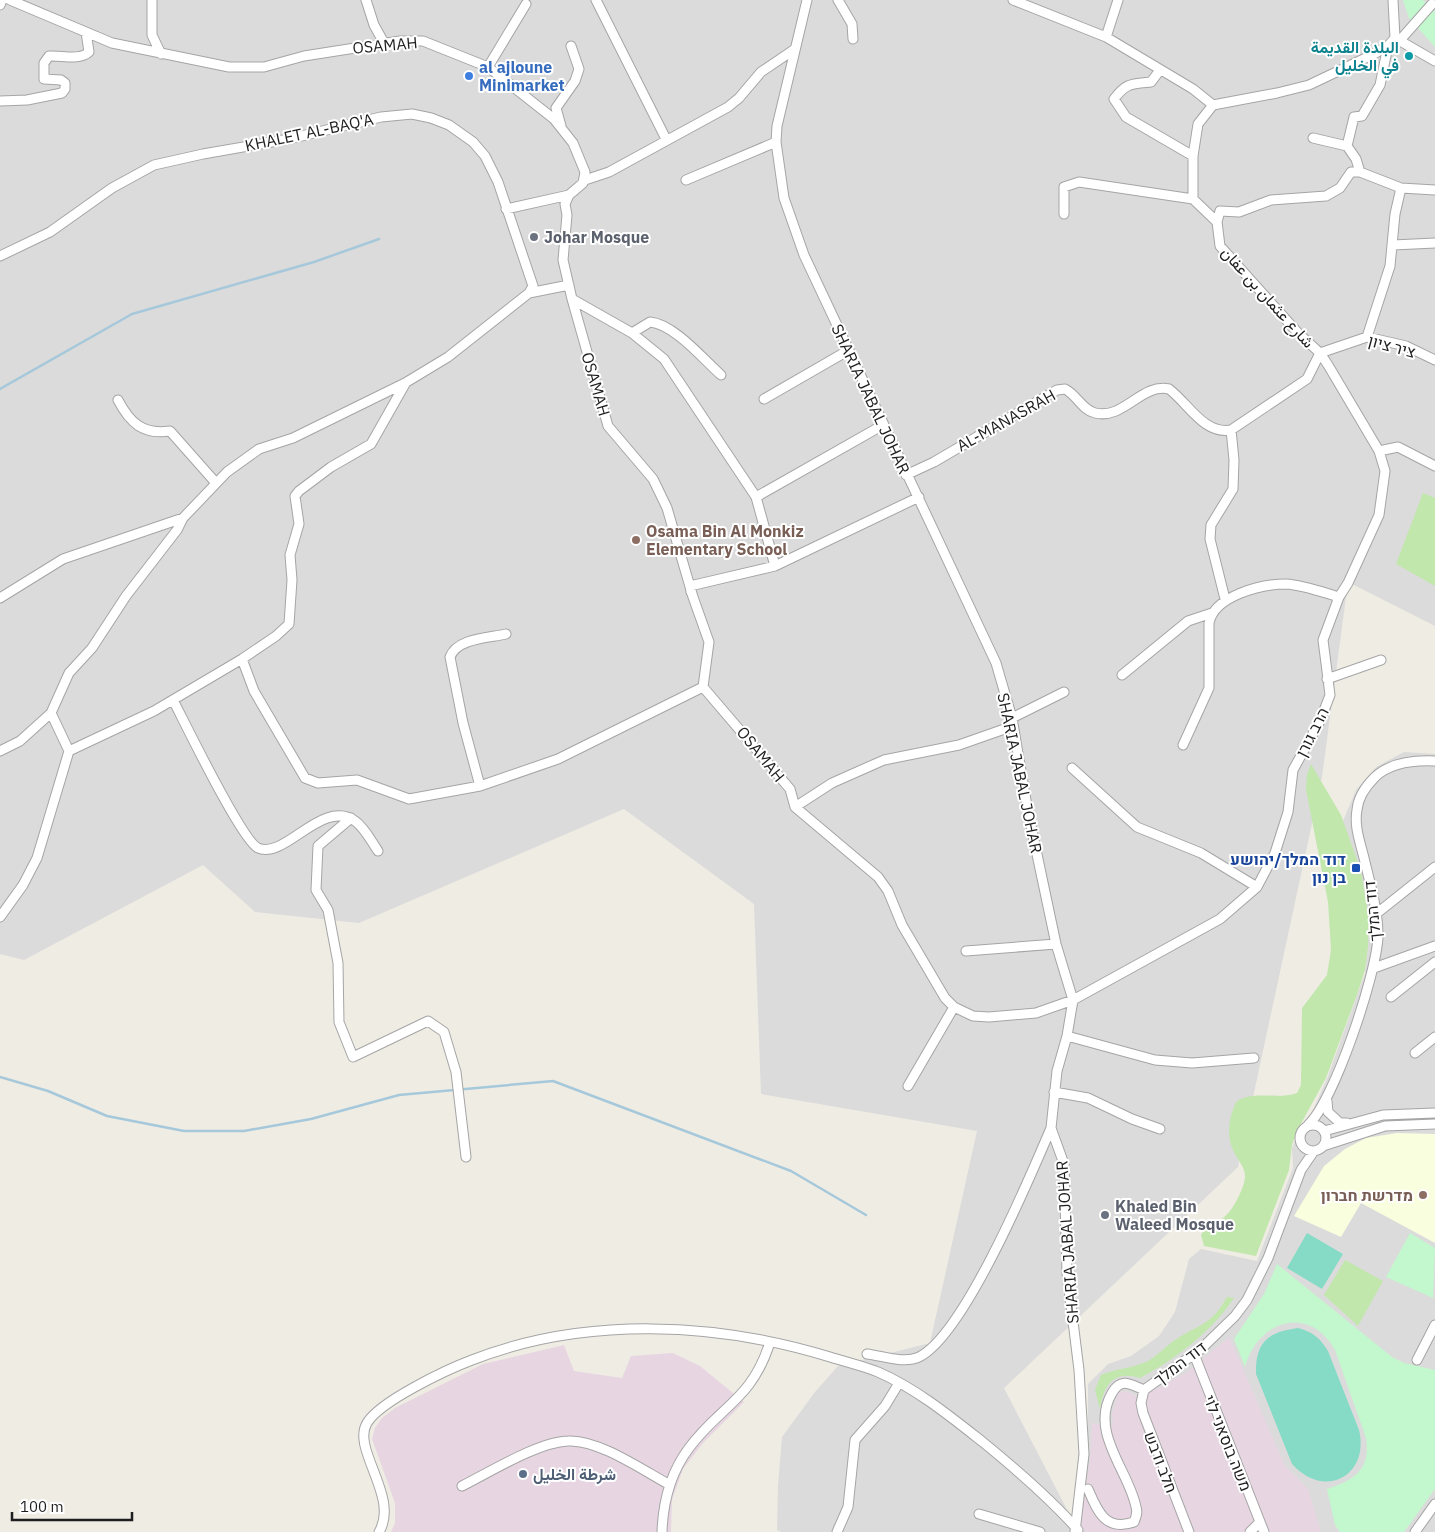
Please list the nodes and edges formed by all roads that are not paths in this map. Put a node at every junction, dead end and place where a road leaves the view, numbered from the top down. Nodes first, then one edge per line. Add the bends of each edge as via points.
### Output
1 (2, 0) edge
2 (10, 0) edge
3 (152, 0) edge
4 (366, 0) edge
5 (596, 0) edge
6 (807, 0) edge
7 (838, 0) edge
8 (1014, 0) edge
9 (1118, 0) edge
10 (1393, 0) edge
11 (1432, 3) edge
12 (526, 4) dead end
13 (0, 5) edge
14 (86, 32) junction
15 (1106, 37) junction
16 (1398, 38) junction
17 (853, 39) dead end
18 (384, 43) junction
19 (571, 46) dead end
20 (1388, 46) junction
21 (795, 49) junction
22 (161, 54) junction
23 (1435, 61) edge
24 (488, 67) junction
25 (1160, 70) junction
26 (0, 101) edge
27 (1213, 105) junction
28 (561, 126) junction
29 (1313, 138) dead end
30 (666, 139) junction
31 (776, 142) junction
32 (1347, 146) junction
33 (1193, 156) junction
34 (1360, 172) junction
35 (585, 180) junction
36 (686, 180) dead end
37 (1402, 188) junction
38 (1435, 190) edge
39 (568, 195) junction
40 (1193, 199) junction
41 (506, 208) junction
42 (1064, 214) dead end
43 (1217, 222) junction
44 (1435, 243) edge
45 (1392, 245) junction
46 (0, 256) edge
47 (569, 285) junction
48 (529, 293) junction
49 (572, 299) junction
50 (632, 333) junction
51 (1367, 336) junction
52 (849, 350) junction
53 (1320, 353) junction
54 (1435, 360) edge
55 (721, 375) dead end
56 (405, 383) junction
57 (764, 399) dead end
58 (118, 400) dead end
59 (883, 424) junction
60 (1231, 430) junction
61 (1379, 452) junction
62 (1435, 466) edge
63 (906, 475) junction
64 (216, 483) junction
65 (756, 497) junction
66 (919, 497) junction
67 (184, 518) junction
68 (775, 566) junction
69 (1339, 596) junction
70 (692, 597) junction
71 (0, 598) edge
72 (1225, 599) junction
73 (1212, 613) junction
74 (506, 634) dead end
75 (242, 659) junction
76 (1381, 660) dead end
77 (1122, 675) dead end
78 (1327, 679) junction
79 (703, 686) junction
80 (1064, 692) dead end
81 (174, 700) junction
82 (50, 714) junction
83 (1013, 722) junction
84 (1184, 745) dead end
85 (69, 750) junction
86 (0, 751) edge
87 (1435, 761) edge
88 (1072, 768) dead end
89 (480, 786) junction
90 (795, 807) junction
91 (351, 818) junction
92 (378, 851) dead end
93 (1435, 867) edge
94 (1257, 886) junction
95 (1376, 914) junction
96 (0, 917) edge
97 (1056, 944) junction
98 (1435, 946) edge
99 (966, 951) dead end
100 (1435, 962) edge
101 (1374, 968) junction
102 (1391, 997) dead end
103 (1073, 1000) junction
104 (954, 1007) junction
105 (1067, 1036) junction
106 (1435, 1037) edge
107 (1415, 1053) dead end
108 (1254, 1058) dead end
109 (908, 1086) dead end
110 (1054, 1092) junction
111 (1327, 1097) junction
112 (1324, 1106) junction
113 (1435, 1113) edge
114 (1354, 1122) junction
115 (1435, 1124) edge
116 (1308, 1125) junction
117 (1051, 1128) junction
118 (1160, 1129) dead end
119 (1322, 1129) junction
120 (1302, 1146) junction
121 (1324, 1146) junction
122 (1314, 1151) junction
123 (466, 1156) dead end
124 (1301, 1170) junction
125 (1435, 1325) edge
126 (770, 1342) junction
127 (867, 1354) dead end
128 (1194, 1354) junction
129 (1417, 1360) dead end
130 (899, 1383) junction
131 (1144, 1390) junction
132 (670, 1485) junction
133 (462, 1486) dead end
134 (1088, 1489) dead end
135 (1435, 1504) edge
136 (980, 1514) dead end
137 (1260, 1522) junction
138 (1077, 1531) edge
139 (379, 1532) edge
140 (662, 1532) edge
141 (837, 1532) edge
142 (1040, 1532) edge
143 (1189, 1532) edge
144 (1250, 1532) edge
145 (1264, 1532) edge
146 (1415, 1532) edge

1 - 13 street
2 - 14 street, OSAMAH
3 - 22 street via 152,35
4 - 18 street
5 - 30 street
6 - 21 street, SHARIA JABAL JOHAR
7 - 17 street via 852,24
8 - 15 street
9 - 15 street
10 - 16 street
11 - 16 street
12 - 24 street
14 - 22 street, OSAMAH via 112,43
14 - 26 street via 89,52 85,55 49,56 44,63 44,79 65,82 62,93
15 - 25 street
16 - 20 street
16 - 23 street
18 - 22 street, OSAMAH via 252,68 229,67
18 - 24 street, OSAMAH via 423,41
19 - 28 street via 579,69 567,95 556,108
20 - 27 street via 1309,85
20 - 32 street via 1380,85 1362,116 1354,117
21 - 30 street via 761,72 728,107
21 - 31 street, SHARIA JABAL JOHAR
24 - 28 street, OSAMAH
25 - 27 street
25 - 33 street via 1151,82 1130,84 1114,99 1126,117
27 - 33 street via 1198,124
28 - 35 street, OSAMAH via 578,152
29 - 32 street
30 - 35 street via 608,172
31 - 36 street
31 - 52 street, SHARIA JABAL JOHAR via 784,198 792,224
32 - 34 street
33 - 40 street
34 - 37 street
34 - 43 street via 1351,172 1340,188 1326,196 1271,200 1239,212 1220,211
35 - 39 street
37 - 38 street
37 - 45 street
39 - 41 street
39 - 47 street, OSAMAH via 564,207 567,215 563,260
40 - 42 street via 1079,182 1064,188
40 - 43 street
41 - 46 street, KHALET AL-BAQ'A via 490,164 465,135 431,118 412,114 392,115 154,165 112,188 50,232
41 - 48 street, KHALET AL-BAQ'A via 533,286
43 - 53 street, شارع عثمان بن عفان via 1220,246
44 - 45 street
45 - 51 street via 1390,266
47 - 48 street
47 - 49 street, OSAMAH
48 - 56 street via 448,357
49 - 50 street
49 - 70 street, OSAMAH via 608,426 659,488
50 - 55 street via 650,322 661,324
50 - 65 street via 664,360
51 - 53 street, ציר ציון
51 - 54 street, ציר ציון via 1406,346
52 - 57 street
52 - 59 street, SHARIA JABAL JOHAR
53 - 60 street via 1307,379
53 - 61 street, הרב גורן
56 - 64 street via 293,438 259,449
56 - 75 street via 371,444 296,494 299,524 290,555 289,624
58 - 64 street via 129,420 144,428 170,431
59 - 63 street, SHARIA JABAL JOHAR
59 - 65 street
60 - 63 street, AL-MANASRAH via 1213,428 1193,414 1169,389 1158,389 1117,412 1106,414 1086,409 1075,395 1065,389 1057,390
60 - 72 street via 1233,489 1211,526 1210,539
61 - 62 street via 1398,447
61 - 69 street, הרב גורן via 1385,471 1379,515
63 - 66 street, SHARIA JABAL JOHAR
64 - 67 street
65 - 68 street
66 - 68 street
66 - 83 street, SHARIA JABAL JOHAR via 996,663
67 - 71 street via 63,559
67 - 82 street via 92,648 68,672
68 - 70 street via 690,586
69 - 72 street via 1286,584
69 - 78 street, הרב גורן via 1323,640
70 - 79 street, OSAMAH via 709,642
72 - 73 street
73 - 77 street via 1188,621
73 - 84 street via 1209,623 1209,688
74 - 89 street via 462,644 450,657
75 - 81 street
75 - 89 street via 254,691 300,773 308,780 318,783 357,780 409,799
76 - 78 street
78 - 94 street, הרב גורן via 1330,695 1320,721 1293,770 1288,812 1275,853
79 - 89 street via 558,759
79 - 90 street, OSAMAH via 790,789
80 - 83 street
81 - 85 street
81 - 91 street via 232,813 256,847 272,848 330,817
82 - 85 street
82 - 86 street via 20,741
83 - 90 street via 959,745 884,760 832,783
83 - 97 street, SHARIA JABAL JOHAR
85 - 96 street via 37,858
87 - 95 street, דוד המלך via 1410,761 1389,767 1372,780 1360,798 1357,829
88 - 94 street via 1137,827 1201,854
90 - 104 street, OSAMAH via 872,870 884,884 902,925 941,992
91 - 92 street
91 - 123 street via 318,846 316,890 328,910 338,963 339,1022 353,1058 428,1021 444,1032 456,1072
93 - 95 street
94 - 103 street, הרב גורן via 1220,919
95 - 101 street, דוד המלך via 1378,936
97 - 99 street
97 - 103 street, SHARIA JABAL JOHAR
98 - 101 street
100 - 102 street
101 - 111 street, דוד המלך
103 - 104 street, OSAMAH via 1036,1012 989,1017 972,1016
103 - 105 street, SHARIA JABAL JOHAR
104 - 109 street
105 - 108 street via 1155,1060 1192,1063
105 - 110 street, SHARIA JABAL JOHAR
106 - 107 street
110 - 117 street, SHARIA JABAL JOHAR
110 - 118 street via 1088,1098
111 - 112 street, דוד המלך
111 - 114 street via 1328,1112 1333,1117 1340,1123
112 - 116 street, דוד המלך
112 - 119 street, דוד המלך
113 - 114 street via 1397,1114
114 - 119 street
115 - 121 street via 1385,1126
116 - 119 street
116 - 120 street via 1300,1134
117 - 127 street via 1000,1240 947,1332 920,1356 906,1360
117 - 138 street, SHARIA JABAL JOHAR via 1064,1164 1067,1273 1079,1370 1084,1454
119 - 121 street via 1326,1138
120 - 122 street
120 - 124 street, דוד המלך
121 - 122 street
122 - 124 street, דוד המלך
124 - 128 street, דוד המלך via 1271,1253 1251,1292 1235,1316
125 - 129 street
126 - 130 street via 878,1372
126 - 132 street via 762,1364 746,1390 689,1447
126 - 139 street via 723,1333 680,1330 599,1331 515,1346 432,1378 375,1414 364,1430 364,1440 382,1494 383,1521
128 - 131 street, דוד המלך
128 - 137 street, משה בוסאני לוי
130 - 138 street via 944,1411 1013,1467
130 - 141 street via 885,1406 855,1440 848,1507
131 - 134 street, דוד המלך via 1127,1382 1117,1385 1108,1399 1105,1423 1136,1507 1134,1522 1123,1529 1115,1529 1102,1522
131 - 143 street, חלב ודבש via 1143,1414
132 - 133 street via 598,1448 568,1441 546,1446
132 - 140 street
135 - 146 street
136 - 142 street
137 - 144 street
137 - 145 street, משה בוסאני לוי

